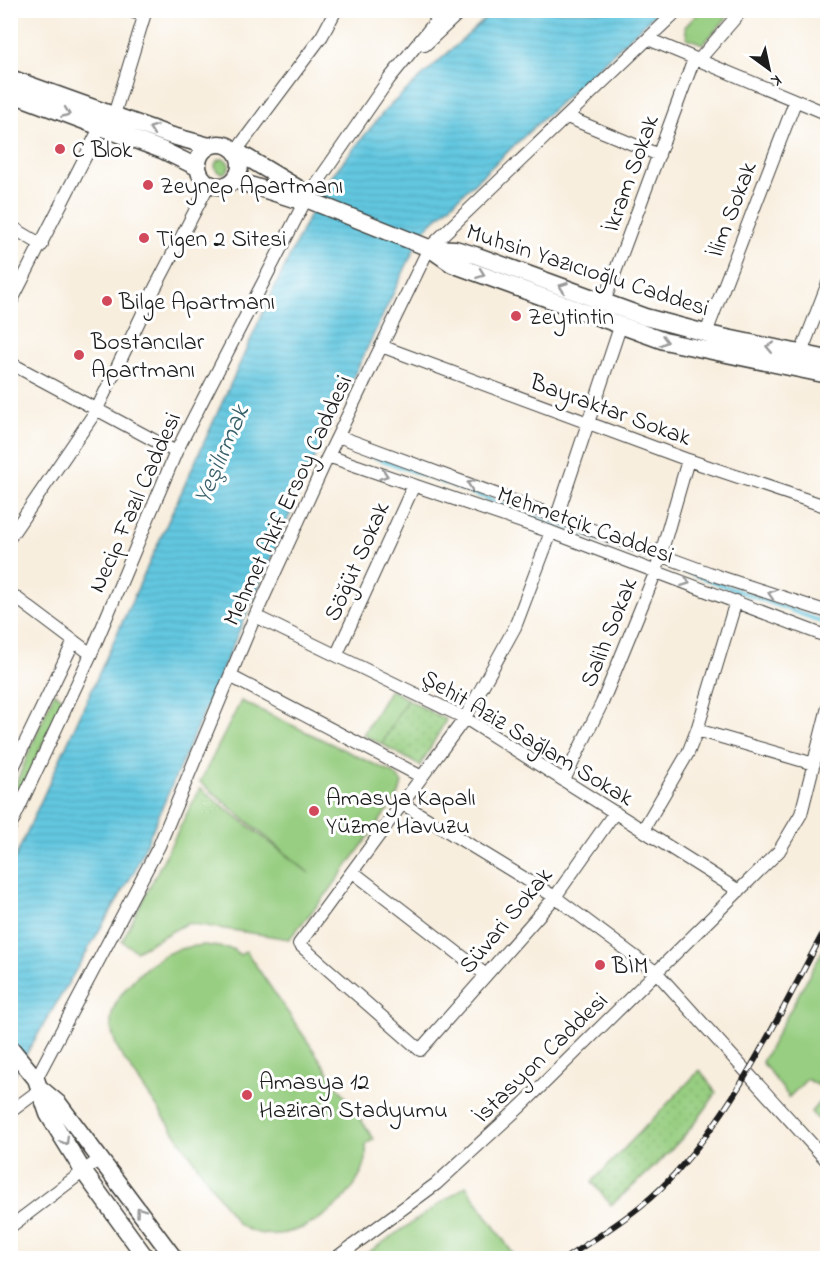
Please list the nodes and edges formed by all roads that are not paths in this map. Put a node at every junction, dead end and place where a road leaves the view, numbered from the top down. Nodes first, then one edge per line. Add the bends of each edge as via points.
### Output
1 (128, 10) edge
2 (336, 10) edge
3 (445, 10) edge
4 (462, 10) edge
5 (678, 10) edge
6 (742, 10) edge
7 (145, 13) edge
8 (648, 39) junction
9 (696, 60) junction
10 (10, 78) edge
11 (389, 79) junction
12 (10, 93) edge
13 (795, 102) junction
14 (828, 114) edge
15 (567, 117) junction
16 (108, 121) junction
17 (209, 146) junction
18 (236, 152) junction
19 (659, 155) junction
20 (197, 167) junction
21 (234, 180) junction
22 (209, 184) junction
23 (310, 201) junction
24 (10, 226) edge
25 (42, 244) junction
26 (424, 246) junction
27 (828, 283) edge
28 (604, 302) junction
29 (10, 304) edge
30 (620, 327) junction
31 (706, 333) junction
32 (381, 346) junction
33 (801, 353) junction
34 (828, 359) edge
35 (10, 363) edge
36 (828, 375) edge
37 (96, 411) junction
38 (589, 423) junction
39 (338, 436) junction
40 (176, 452) junction
41 (328, 456) junction
42 (688, 460) junction
43 (414, 485) junction
44 (828, 507) edge
45 (557, 516) junction
46 (550, 532) junction
47 (10, 537) edge
48 (662, 555) junction
49 (656, 571) junction
50 (10, 593) edge
51 (736, 601) junction
52 (828, 612) edge
53 (255, 616) junction
54 (828, 637) edge
55 (74, 641) junction
56 (91, 654) junction
57 (337, 654) junction
58 (230, 676) junction
59 (828, 707) edge
60 (465, 718) junction
61 (697, 730) junction
62 (814, 764) junction
63 (10, 774) edge
64 (422, 777) junction
65 (564, 780) junction
66 (403, 804) junction
67 (615, 812) junction
68 (10, 827) edge
69 (643, 830) junction
70 (353, 872) junction
71 (739, 891) junction
72 (555, 897) junction
73 (657, 973) junction
74 (486, 975) junction
75 (10, 1047) edge
76 (36, 1080) junction
77 (10, 1112) edge
78 (101, 1158) junction
79 (828, 1162) edge
80 (83, 1171) junction
81 (10, 1227) edge
82 (141, 1257) edge
83 (174, 1258) edge
84 (336, 1258) edge

1 - 7 street
2 - 18 street via 322,36
3 - 11 street
4 - 11 street
5 - 8 street, Mehmet Akif Ersoy Caddesi
6 - 9 street
7 - 16 street
8 - 9 street
8 - 15 street, Mehmet Akif Ersoy Caddesi
9 - 13 street
9 - 19 street, İkram Sokak
10 - 16 main road
11 - 23 street, Necip Fazıl Caddesi
12 -> 16 main road
13 - 14 street
13 - 31 street, İlim Sokak
15 - 19 street
15 - 26 street, Mehmet Akif Ersoy Caddesi
17 -> 16 main road
16 - 20 main road
16 - 25 street
17 - 18 main road via 224,144
17 - 20 main road via 200,154
18 - 21 main road via 240,169
18 - 23 main road via 301,190
19 - 28 street, İkram Sokak
20 - 22 main road
21 - 22 main road via 220,186
21 - 23 main road
22 - 37 street
23 - 26 main road
23 - 40 street, Necip Fazıl Caddesi
24 - 25 street
25 - 29 street
28 -> 26 main road, Muhsin Yazıcıoğlu Caddesi via 475,255
26 -> 30 main road, Muhsin Yazıcıoğlu Caddesi via 452,264
26 - 32 street, Mehmet Akif Ersoy Caddesi
27 - 33 street
28 - 31 main road, Muhsin Yazıcıoğlu Caddesi
30 -> 36 main road, Muhsin Yazıcıoğlu Caddesi via 664,341
30 - 38 street
33 -> 31 main road, Muhsin Yazıcıoğlu Caddesi
32 - 38 street, Bayraktar Sokak
32 - 39 street, Mehmet Akif Ersoy Caddesi
33 - 34 main road, Muhsin Yazıcıoğlu Caddesi
35 - 37 street
37 - 40 street
37 - 47 street
38 - 42 street, Bayraktar Sokak
38 - 45 street
39 - 41 street, Mehmet Akif Ersoy Caddesi
45 -> 39 street, Mehmetçik Caddesi
40 - 56 street, Necip Fazıl Caddesi
41 -> 43 street, Mehmetçik Caddesi
41 - 53 street, Mehmet Akif Ersoy Caddesi
42 - 44 street, Bayraktar Sokak
42 - 48 street, Salih Sokak
43 - 46 street, Mehmetçik Caddesi
43 - 57 street, Söğüt Sokak
45 - 48 street, Mehmetçik Caddesi
46 - 49 street, Mehmetçik Caddesi
46 - 60 street via 514,627
48 - 49 street, Salih Sokak
52 -> 48 street, Mehmetçik Caddesi
49 -> 51 street, Mehmetçik Caddesi
49 - 65 street, Salih Sokak via 602,703
50 - 55 street
51 - 54 street, Mehmetçik Caddesi
51 - 61 street
53 - 57 street, Şehit Aziz Sağlam Sokak
53 - 58 street, Mehmet Akif Ersoy Caddesi
55 - 56 street
55 - 63 street
56 - 68 street, Necip Fazıl Caddesi
57 - 60 street, Şehit Aziz Sağlam Sokak
58 - 64 street
58 - 76 street, Mehmet Akif Ersoy Caddesi via 159,846
59 - 62 street, İstasyon Caddesi
60 - 64 street
60 - 65 street, Şehit Aziz Sağlam Sokak
61 - 62 street
61 - 69 street via 688,753
62 - 71 street, İstasyon Caddesi via 801,814 779,851
64 - 66 street
65 - 67 street, Şehit Aziz Sağlam Sokak
66 - 70 street
66 - 72 street
67 - 69 street, Şehit Aziz Sağlam Sokak
67 - 72 street, Süvari Sokak
69 - 71 street, Şehit Aziz Sağlam Sokak
70 - 74 street
70 - 74 street, Süvari Sokak via 299,944 420,1050
71 - 73 street, İstasyon Caddesi
72 - 73 street
72 - 74 street, Süvari Sokak
73 - 79 street
73 - 84 street, İstasyon Caddesi via 435,1184
75 - 76 main road
76 - 77 street
76 - 78 main road
76 -> 80 main road via 48,1114
78 - 80 street
83 -> 78 main road
80 - 81 street
80 - 82 main road

